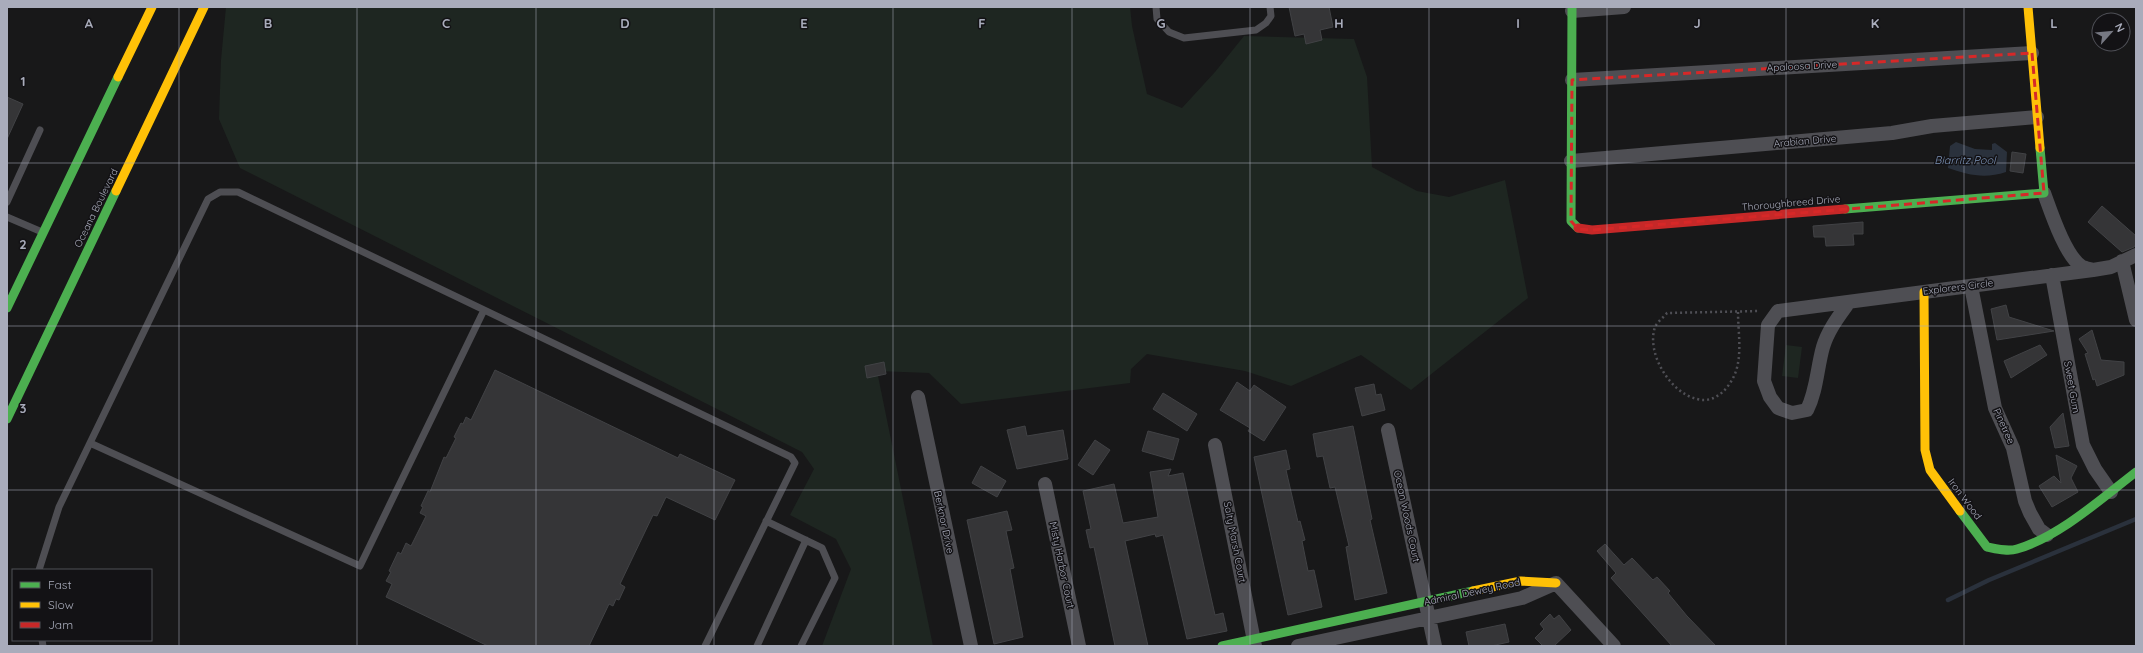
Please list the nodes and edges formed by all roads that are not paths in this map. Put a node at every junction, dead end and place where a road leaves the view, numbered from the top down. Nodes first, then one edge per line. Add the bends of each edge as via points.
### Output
1 (152, 7) edge
2 (204, 7) edge
3 (1156, 7) edge
4 (1270, 7) edge
5 (1624, 7) edge
6 (2028, 7) edge
7 (1572, 9) edge
8 (2032, 53) junction
9 (1572, 80) junction
10 (2037, 117) junction
11 (40, 130) dead end
12 (1571, 161) junction
13 (2044, 193) junction
14 (7, 202) edge
15 (7, 217) edge
16 (43, 233) junction
17 (2136, 255) edge
18 (2122, 262) junction
19 (2093, 270) junction
20 (2052, 275) junction
21 (1971, 286) junction
22 (1924, 292) junction
23 (1849, 302) junction
24 (7, 308) edge
25 (484, 310) junction
26 (2136, 320) edge
27 (918, 397) dead end
28 (7, 419) edge
29 (1388, 430) dead end
30 (90, 442) junction
31 (1215, 445) dead end
32 (2136, 472) edge
33 (1045, 484) dead end
34 (2111, 492) junction
35 (766, 521) junction
36 (2047, 535) junction
37 (806, 540) junction
38 (39, 569) edge
39 (1556, 582) junction
40 (1426, 602) junction
41 (1429, 618) junction
42 (1255, 642) edge
43 (705, 646) edge
44 (757, 646) edge
45 (801, 646) edge
46 (971, 646) edge
47 (1079, 646) edge
48 (1222, 646) edge
49 (1298, 646) edge
50 (1435, 646) edge
51 (1614, 646) edge

1 - 16 street
2 - 28 street, Oceana Boulevard
3 - 4 lane via 1157,19 1165,28 1184,38 1256,30 1271,16
5 - 7 street
6 - 8 street
7 - 9 street, Thoroughbreed Drive
8 - 9 street, Apaloosa Drive
8 - 10 street
9 - 12 street, Thoroughbreed Drive
10 - 12 street, Arabian Drive via 1932,126 1892,133
10 - 13 street
11 - 14 lane
12 - 13 street, Thoroughbreed Drive via 1571,222 1578,229 1592,230
13 - 19 street via 2060,235 2071,254 2081,266
15 - 16 lane
16 - 24 street
17 - 18 street, Explorers Circle
18 - 19 street, Explorers Circle
18 - 26 street
19 - 20 street, Explorers Circle
20 - 21 street, Explorers Circle
20 - 34 street, Sweet Gum via 2083,445
21 - 22 street, Explorers Circle
21 - 36 street, Pinetree via 1995,408 2014,448 2025,501 2039,528
22 - 23 street, Explorers Circle
22 - 36 street, Iron Wood via 1925,450 1930,470 1987,546 2000,550 2017,549
23 - 23 street, Explorers Circle via 1831,327 1823,346 1813,397 1807,410 1792,413 1778,408 1770,397 1764,381 1768,325 1778,311
25 - 30 lane via 238,192 220,192 208,199
25 - 30 lane via 360,566
25 - 35 lane via 791,457 794,463
27 - 46 street, Berknor Drive
29 - 40 street, Ocean Woods Court
30 - 38 lane via 59,507
31 - 42 street, Salty Marsh Court
32 - 34 street, Iron Wood
33 - 47 street, Misty Harbor Court
34 - 36 street, Iron Wood via 2063,528
35 - 37 lane
35 - 43 lane
37 - 44 lane
37 - 45 lane via 822,548 835,578
39 - 40 street, Admiral Dewey Road via 1521,581
39 - 41 street, Admiral Dewey Road via 1522,598
39 - 51 street
40 - 41 street, Ocean Woods Court
40 - 42 street, Admiral Dewey Road
41 - 49 street, Admiral Dewey Road
41 - 50 street, Ocean Woods Court
42 - 48 street, Admiral Dewey Road

